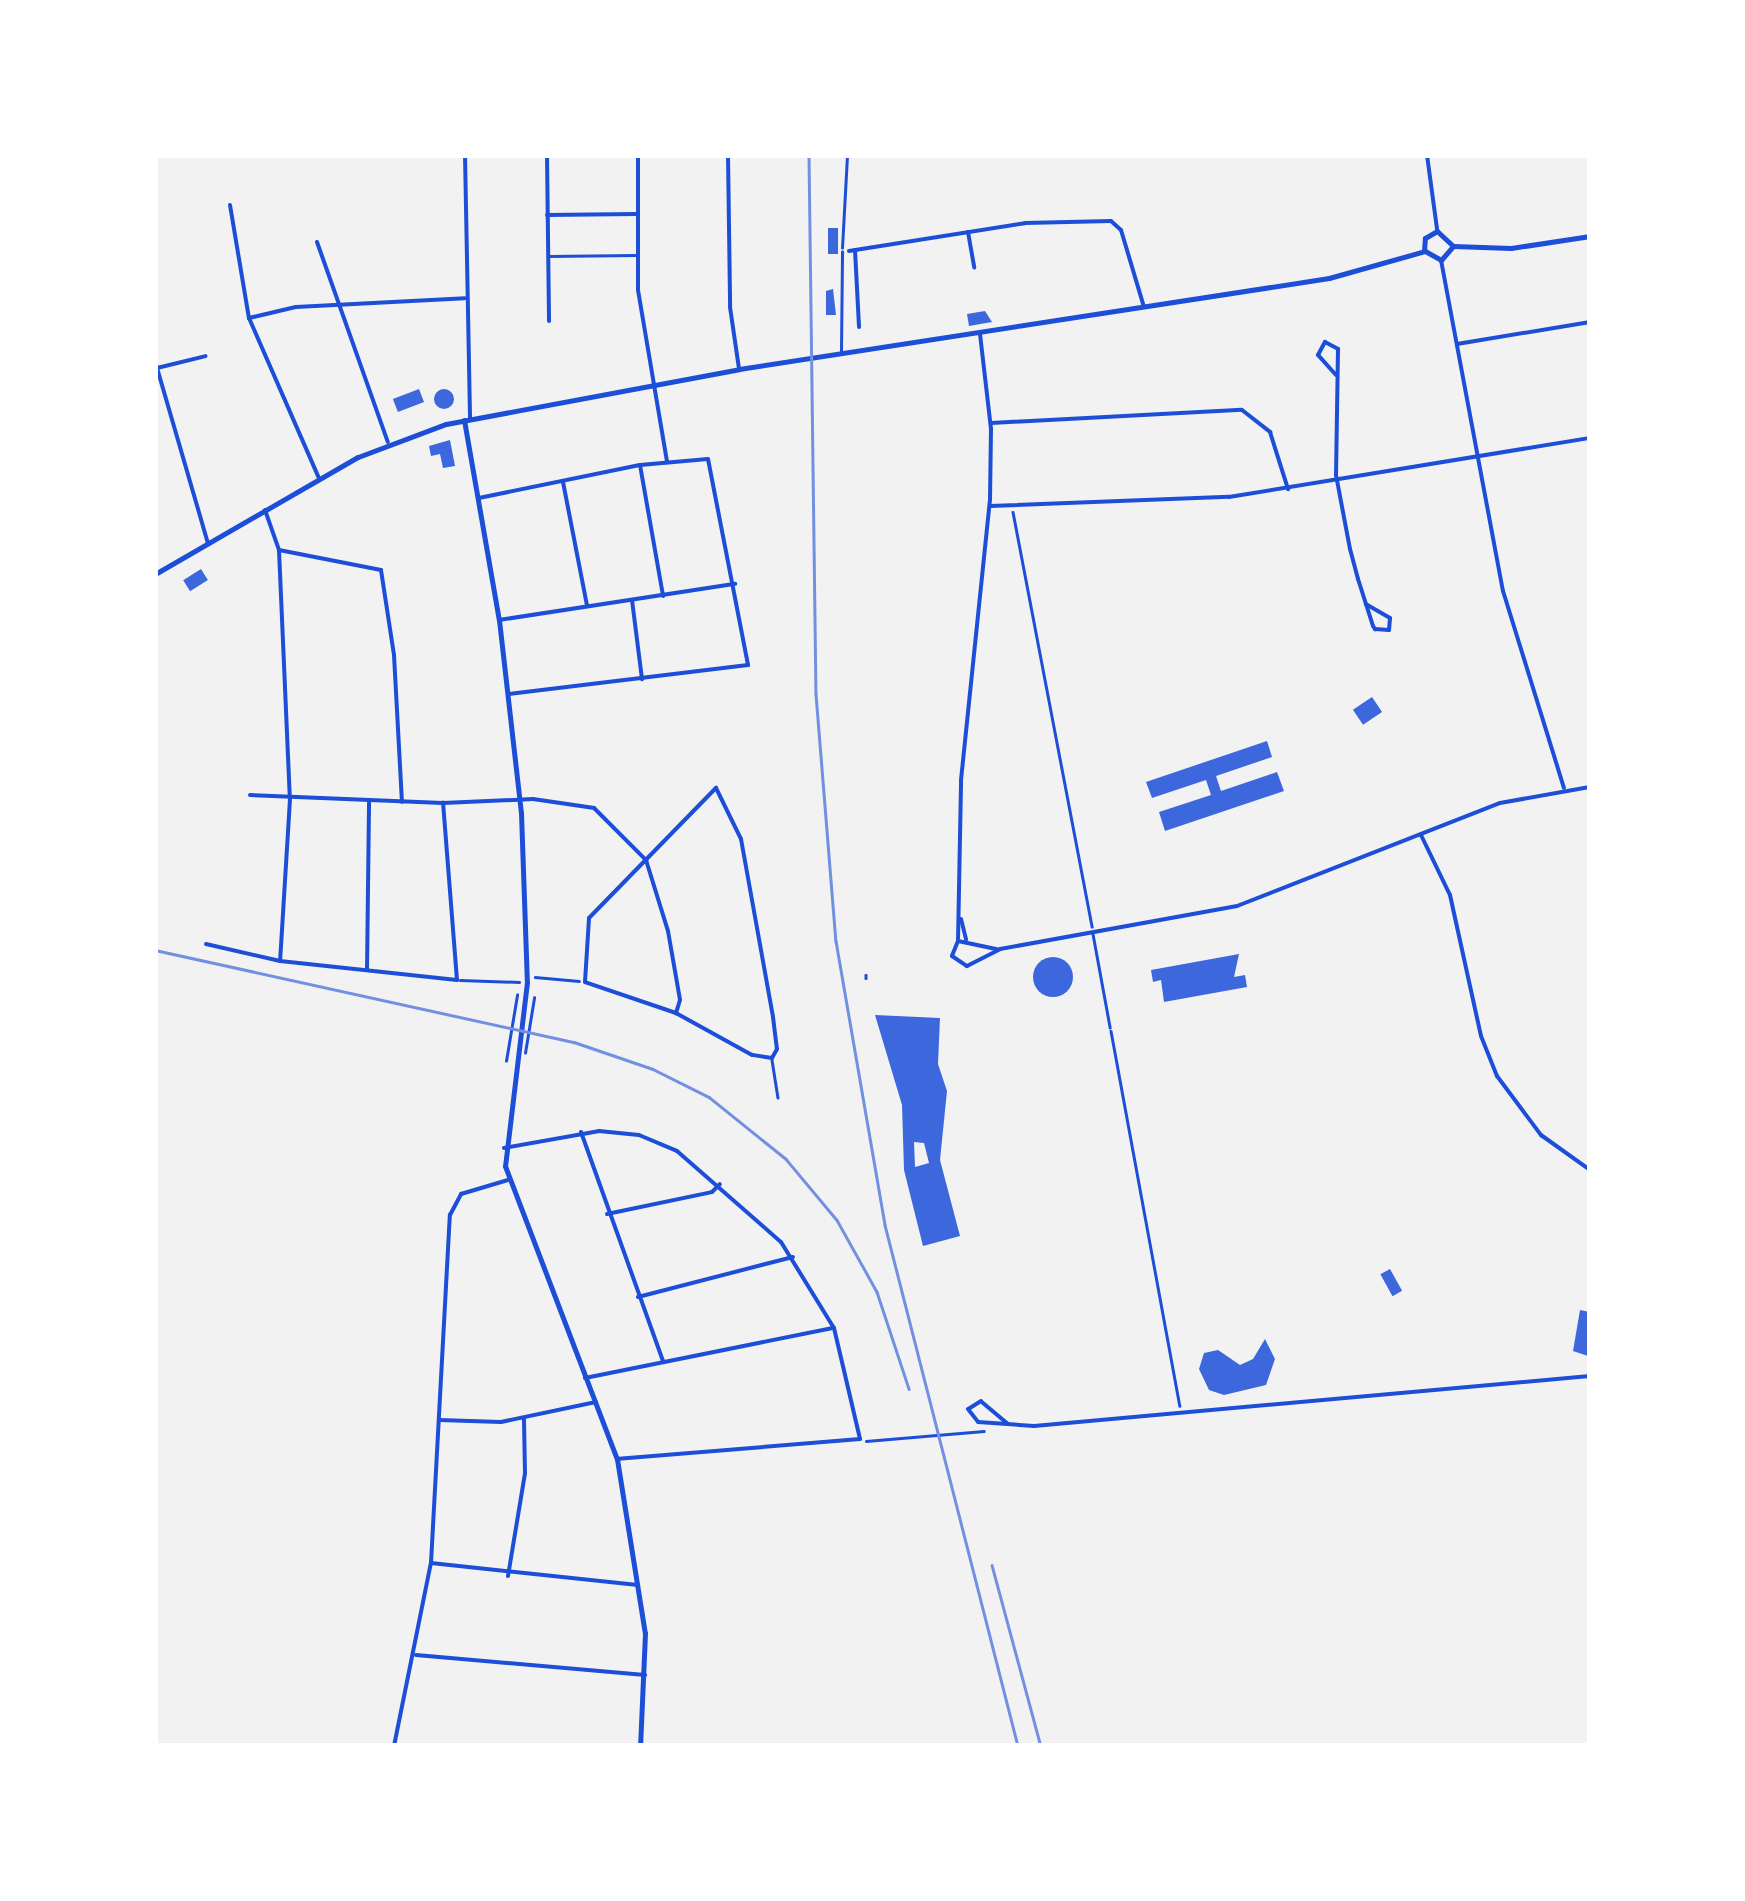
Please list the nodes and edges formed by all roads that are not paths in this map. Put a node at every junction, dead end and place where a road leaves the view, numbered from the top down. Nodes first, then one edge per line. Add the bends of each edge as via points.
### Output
1 (465, 155) edge
2 (547, 155) edge
3 (638, 155) edge
4 (728, 155) edge
5 (1426, 155) edge
6 (230, 205) dead end
7 (636, 214) junction
8 (547, 215) junction
9 (1437, 231) junction
10 (968, 232) junction
11 (1590, 236) edge
12 (318, 242) dead end
13 (1453, 246) junction
14 (848, 251) junction
15 (1424, 251) junction
16 (638, 255) junction
17 (547, 256) junction
18 (1441, 260) junction
19 (974, 267) dead end
20 (465, 298) junction
21 (340, 305) junction
22 (1144, 307) junction
23 (249, 318) junction
24 (549, 321) dead end
25 (1590, 322) edge
26 (859, 326) dead end
27 (980, 334) junction
28 (1456, 344) junction
29 (841, 354) junction
30 (206, 356) dead end
31 (155, 361) edge
32 (156, 368) edge
33 (739, 369) junction
34 (1336, 375) junction
35 (652, 385) junction
36 (467, 420) junction
37 (991, 423) junction
38 (1590, 438) edge
39 (388, 442) junction
40 (1477, 454) junction
41 (667, 461) junction
42 (640, 465) junction
43 (319, 478) junction
44 (1337, 480) junction
45 (563, 481) junction
46 (1288, 489) junction
47 (479, 498) junction
48 (990, 506) junction
49 (265, 510) junction
50 (209, 545) junction
51 (279, 550) junction
52 (155, 574) edge
53 (736, 584) junction
54 (663, 596) junction
55 (632, 600) junction
56 (1366, 604) junction
57 (587, 606) junction
58 (500, 620) junction
59 (642, 678) junction
60 (509, 694) junction
61 (1590, 787) edge
62 (1564, 788) junction
63 (250, 796) dead end
64 (290, 798) junction
65 (520, 800) junction
66 (369, 802) junction
67 (402, 802) junction
68 (443, 803) junction
69 (1421, 834) junction
70 (646, 860) junction
71 (960, 915) junction
72 (1092, 933) junction
73 (966, 940) junction
74 (958, 941) junction
75 (974, 943) junction
76 (206, 944) dead end
77 (1000, 949) junction
78 (977, 958) junction
79 (280, 961) junction
80 (366, 970) junction
81 (676, 1013) junction
82 (1110, 1027) road end
83 (774, 1057) junction
84 (778, 1098) dead end
85 (581, 1132) junction
86 (504, 1148) junction
87 (1590, 1170) edge
88 (508, 1180) junction
89 (720, 1184) junction
90 (607, 1214) junction
91 (793, 1257) junction
92 (638, 1297) junction
93 (834, 1328) junction
94 (663, 1362) junction
95 (1590, 1376) edge
96 (585, 1378) junction
97 (596, 1402) junction
98 (524, 1419) junction
99 (439, 1420) junction
100 (1008, 1424) junction
101 (618, 1459) junction
102 (431, 1563) junction
103 (508, 1576) junction
104 (638, 1585) junction
105 (415, 1654) junction
106 (645, 1675) junction
107 (394, 1746) edge
108 (640, 1746) edge

1 - 20 street
2 - 8 street
3 - 7 street
4 - 33 street via 730,307
5 - 9 street
6 - 23 street
7 - 8 street
7 - 16 street
8 - 17 street
9 - 13 street
9 - 15 street via 1425,238
10 - 14 street
10 - 19 street
10 - 22 street via 1111,221 1121,230
11 - 13 street via 1511,248
12 - 21 street
13 - 18 street
14 - 26 street
14 - 29 lane
15 - 18 street
15 - 22 street via 1361,272
16 - 17 lane
16 - 35 street
17 - 24 street
18 - 28 street
20 - 21 street
20 - 36 street
21 - 23 street
21 - 39 street
22 - 27 street
23 - 43 street
25 - 28 street
27 - 29 street
27 - 37 street
28 - 40 street
29 - 33 street
30 - 32 street
31 - 32 street
32 - 50 street
33 - 35 street
34 - 34 street via 1338,350 1325,342 1318,355
34 - 44 street
35 - 36 street
35 - 41 street
36 - 39 street
36 - 47 street
37 - 46 street via 1242,410 1270,432
37 - 48 street
38 - 40 street
39 - 43 street
40 - 44 street
40 - 62 street via 1511,625
41 - 42 street
41 - 53 street via 708,459
42 - 45 street
42 - 54 street
43 - 49 street
44 - 46 street
44 - 56 street
45 - 47 street
45 - 57 street
46 - 48 street
47 - 58 street
48 - 71 street via 961,780
49 - 50 street
49 - 51 street
50 - 52 street
51 - 64 street
51 - 67 street via 381,570 394,655
53 - 54 street
53 - 59 street via 748,665
54 - 55 street
55 - 57 street
55 - 59 street
56 - 56 street via 1375,629 1390,630 1390,618
57 - 58 street
58 - 60 street
59 - 60 street
60 - 65 street
61 - 62 street
62 - 69 street via 1500,803
63 - 64 street
64 - 66 street
64 - 79 street
65 - 68 street
65 - 70 street via 594,808
65 - 86 street via 527,982
66 - 67 street
66 - 80 street
67 - 68 street
68 - 80 street via 457,980
69 - 72 street via 1237,906
69 - 87 street via 1450,896 1481,1036 1497,1076 1541,1135
70 - 81 street via 668,932 680,1000
70 - 81 street via 589,918 585,982
70 - 83 street via 716,788 742,838
71 - 73 street
71 - 74 street
72 - 77 street
72 - 82 lane
73 - 74 street
73 - 75 street
74 - 78 street via 955,962 967,966
75 - 77 street
75 - 78 street
76 - 79 street
77 - 78 street
79 - 80 street
81 - 83 street via 752,1055
83 - 84 lane
85 - 86 street
85 - 89 street via 660,1142
85 - 90 street
86 - 88 street
88 - 96 street
88 - 99 street via 468,1190 452,1208
89 - 90 street via 712,1192
89 - 91 street
90 - 92 street
91 - 92 street via 768,1269
91 - 93 street
92 - 94 street
93 - 94 street
93 - 101 street via 860,1439
94 - 96 street
95 - 100 street
96 - 97 street
97 - 98 street
97 - 101 street
98 - 99 street
98 - 103 street via 524,1473
99 - 102 street
100 - 100 street via 984,1403 970,1405 972,1420
101 - 104 street
102 - 103 street
102 - 105 street
103 - 104 street
104 - 106 street
105 - 106 street
105 - 107 street
106 - 108 street

